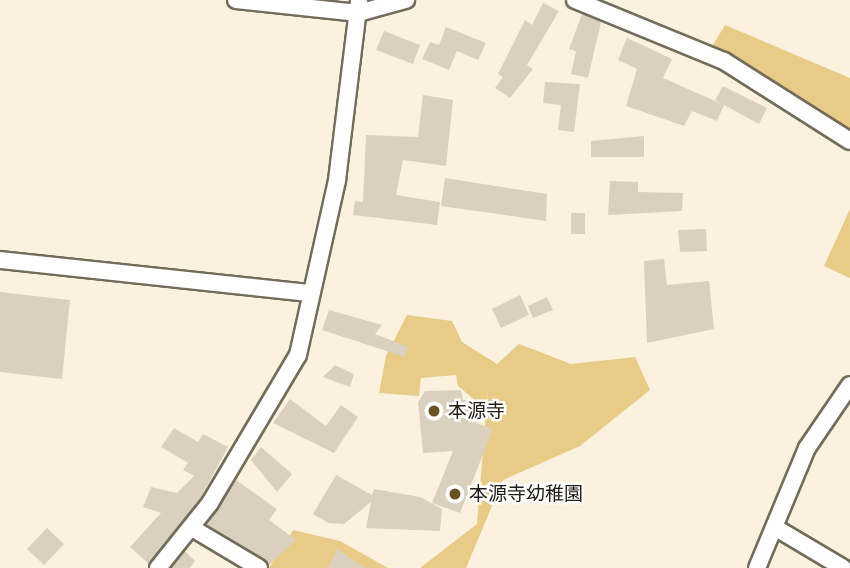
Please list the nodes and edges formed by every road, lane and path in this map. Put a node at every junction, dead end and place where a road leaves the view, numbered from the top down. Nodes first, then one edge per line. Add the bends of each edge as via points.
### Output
1 (236, 0) edge
2 (406, 0) edge
3 (575, 0) edge
4 (359, 7) edge
5 (850, 141) edge
6 (0, 260) edge
7 (310, 293) junction
8 (850, 385) edge
9 (192, 528) junction
10 (776, 528) junction
11 (159, 568) edge
12 (259, 568) edge
13 (757, 568) edge
14 (843, 568) edge

1 - 4 street
2 - 4 street
3 - 5 street via 724,61
4 - 7 street via 337,180
6 - 7 street
7 - 9 street via 293,369
8 - 10 street via 807,448
9 - 11 street
9 - 12 street
10 - 13 street
10 - 14 street

